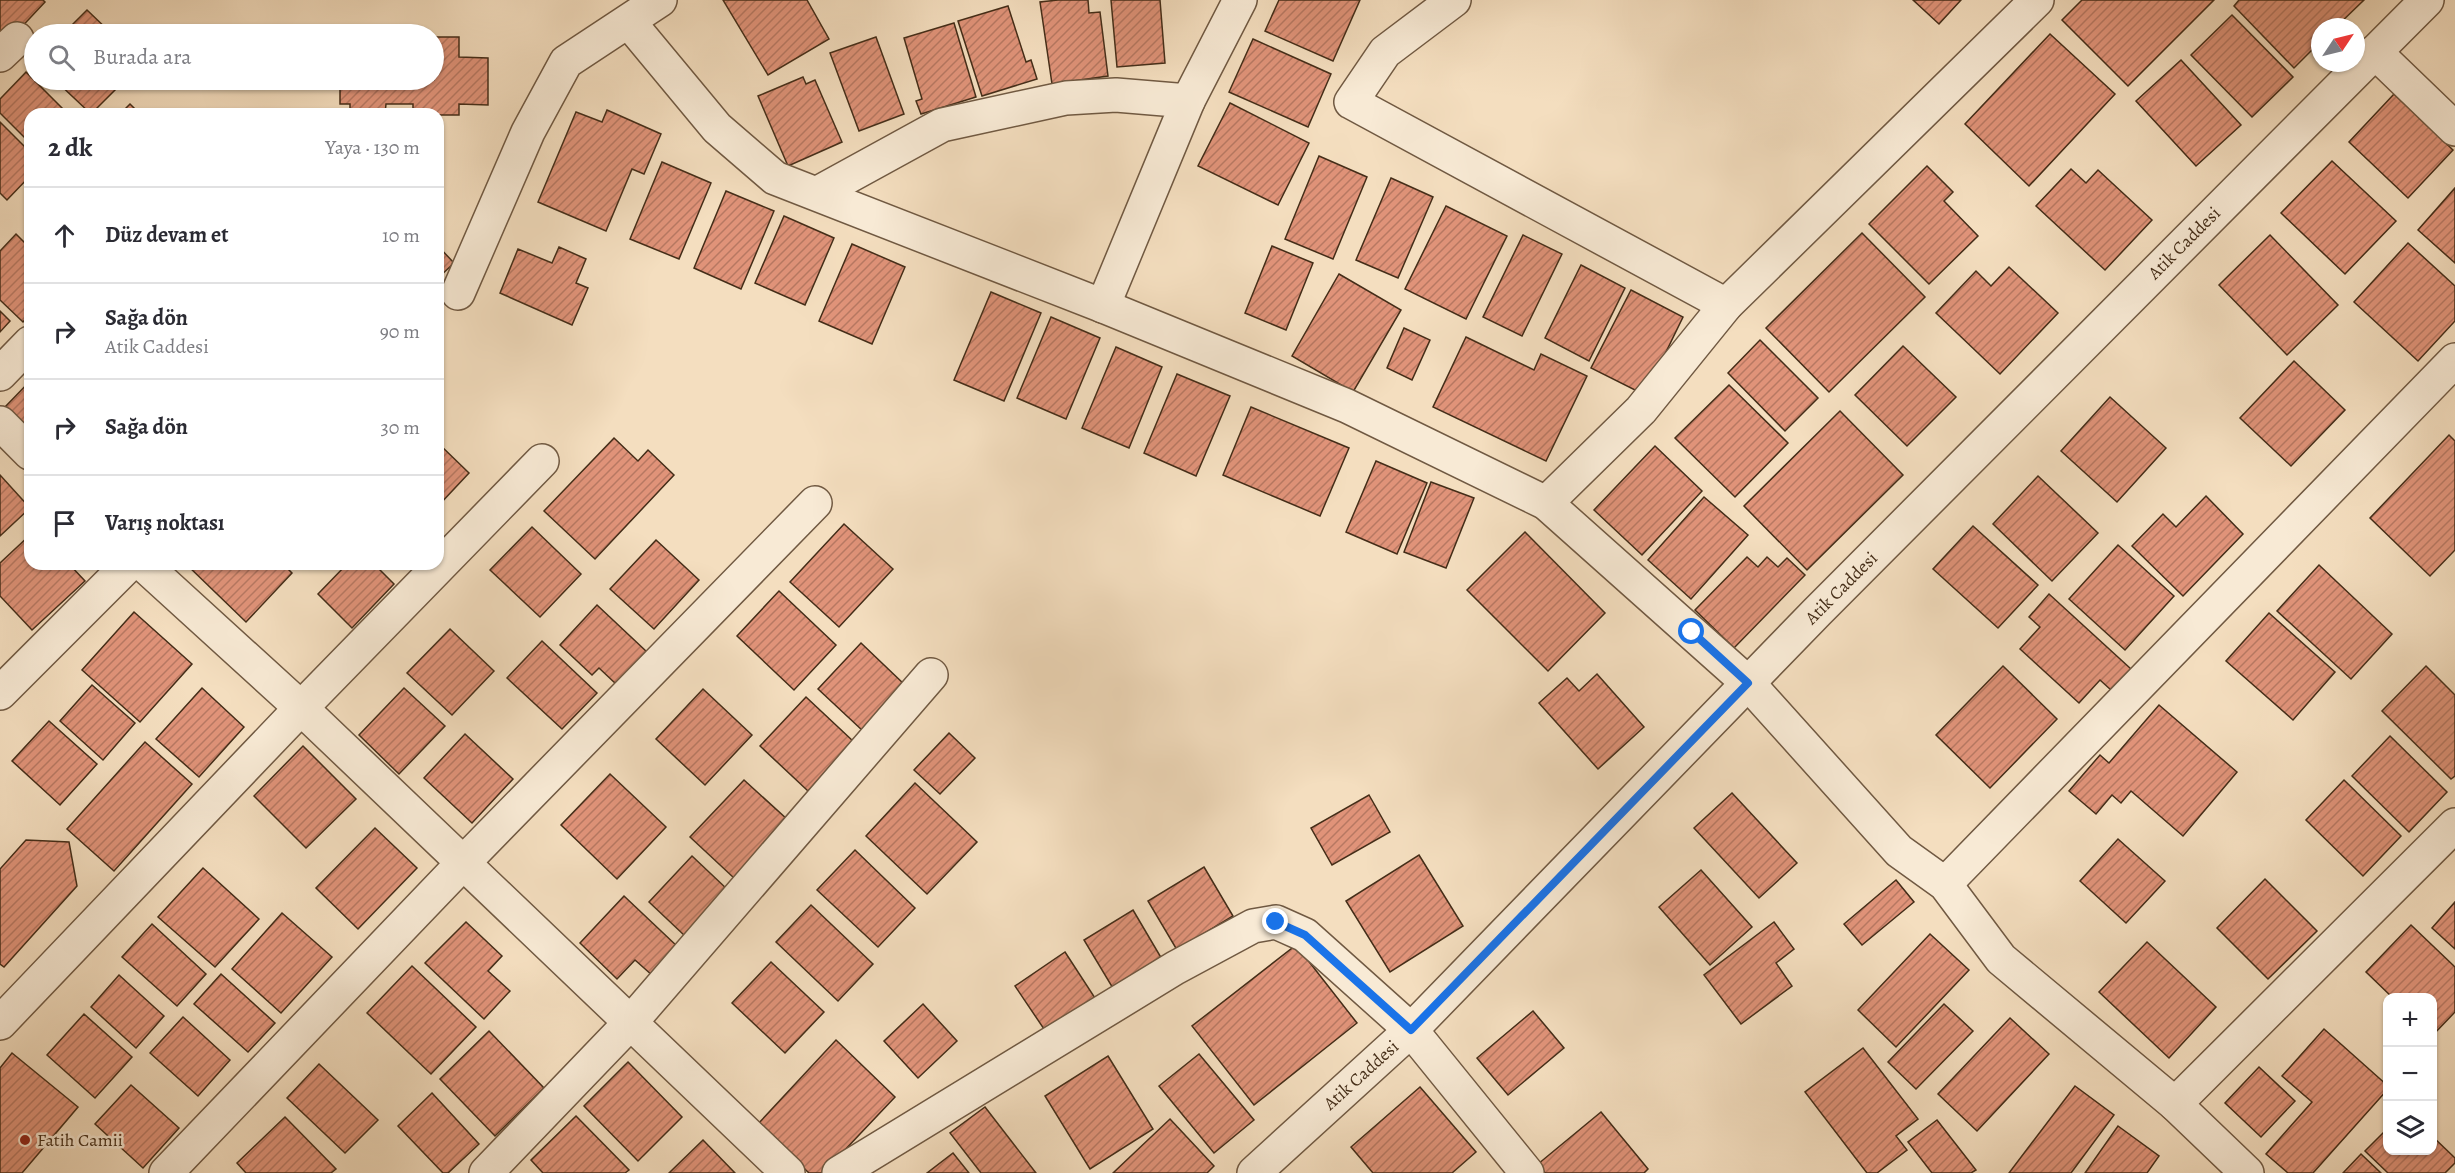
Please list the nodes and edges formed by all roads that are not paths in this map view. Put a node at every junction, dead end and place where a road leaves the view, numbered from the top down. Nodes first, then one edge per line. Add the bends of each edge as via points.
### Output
1 (660, 0) edge
2 (1240, 0) edge
3 (1454, 0) edge
4 (2037, 0) edge
5 (2427, 0) edge
6 (629, 22) junction
7 (2375, 52) junction
8 (1188, 101) junction
9 (2455, 129) edge
10 (818, 193) junction
11 (458, 293) dead end
12 (1726, 305) junction
13 (1103, 306) junction
14 (24, 349) edge
15 (2455, 360) edge
16 (0, 374) edge
17 (0, 423) edge
18 (24, 447) edge
19 (542, 461) dead end
20 (815, 503) dead end
21 (1546, 503) junction
22 (444, 561) edge
23 (123, 570) edge
24 (150, 570) edge
25 (436, 570) edge
26 (931, 675) dead end
27 (1748, 683) junction
28 (0, 693) edge
29 (301, 708) junction
30 (2455, 825) edge
31 (463, 863) junction
32 (1944, 884) junction
33 (0, 1023) edge
34 (630, 1023) junction
35 (1411, 1030) junction
36 (2175, 1104) junction
37 (166, 1173) edge
38 (486, 1173) edge
39 (788, 1173) edge
40 (839, 1173) edge
41 (1254, 1173) edge
42 (1527, 1173) edge
43 (2247, 1173) edge

1 - 6 street
2 - 8 street
3 - 12 street via 1385,52 1351,102
4 - 12 street
5 - 7 street, Atik Caddesi
6 - 10 street via 717,128 775,178
6 - 11 street via 566,62 528,132
7 - 9 street
7 - 27 street, Atik Caddesi
8 - 10 street via 1116,95 1066,98 942,126
8 - 13 street
10 - 13 street
12 - 21 street via 1641,410
13 - 21 street via 1347,406
14 - 16 street
15 - 32 street
17 - 18 street
19 - 22 street
20 - 31 street
21 - 27 street
23 - 28 street
24 - 29 street
25 - 29 street
26 - 34 street
27 - 32 street via 1899,851
27 - 35 street, Atik Caddesi
29 - 31 street
29 - 33 street
30 - 36 street
31 - 34 street
31 - 37 street
32 - 36 street via 2001,960
34 - 38 street
34 - 39 street
35 - 40 street via 1305,935 1276,922 1253,926 1175,968
35 - 41 street, Atik Caddesi
35 - 42 street
36 - 43 street

